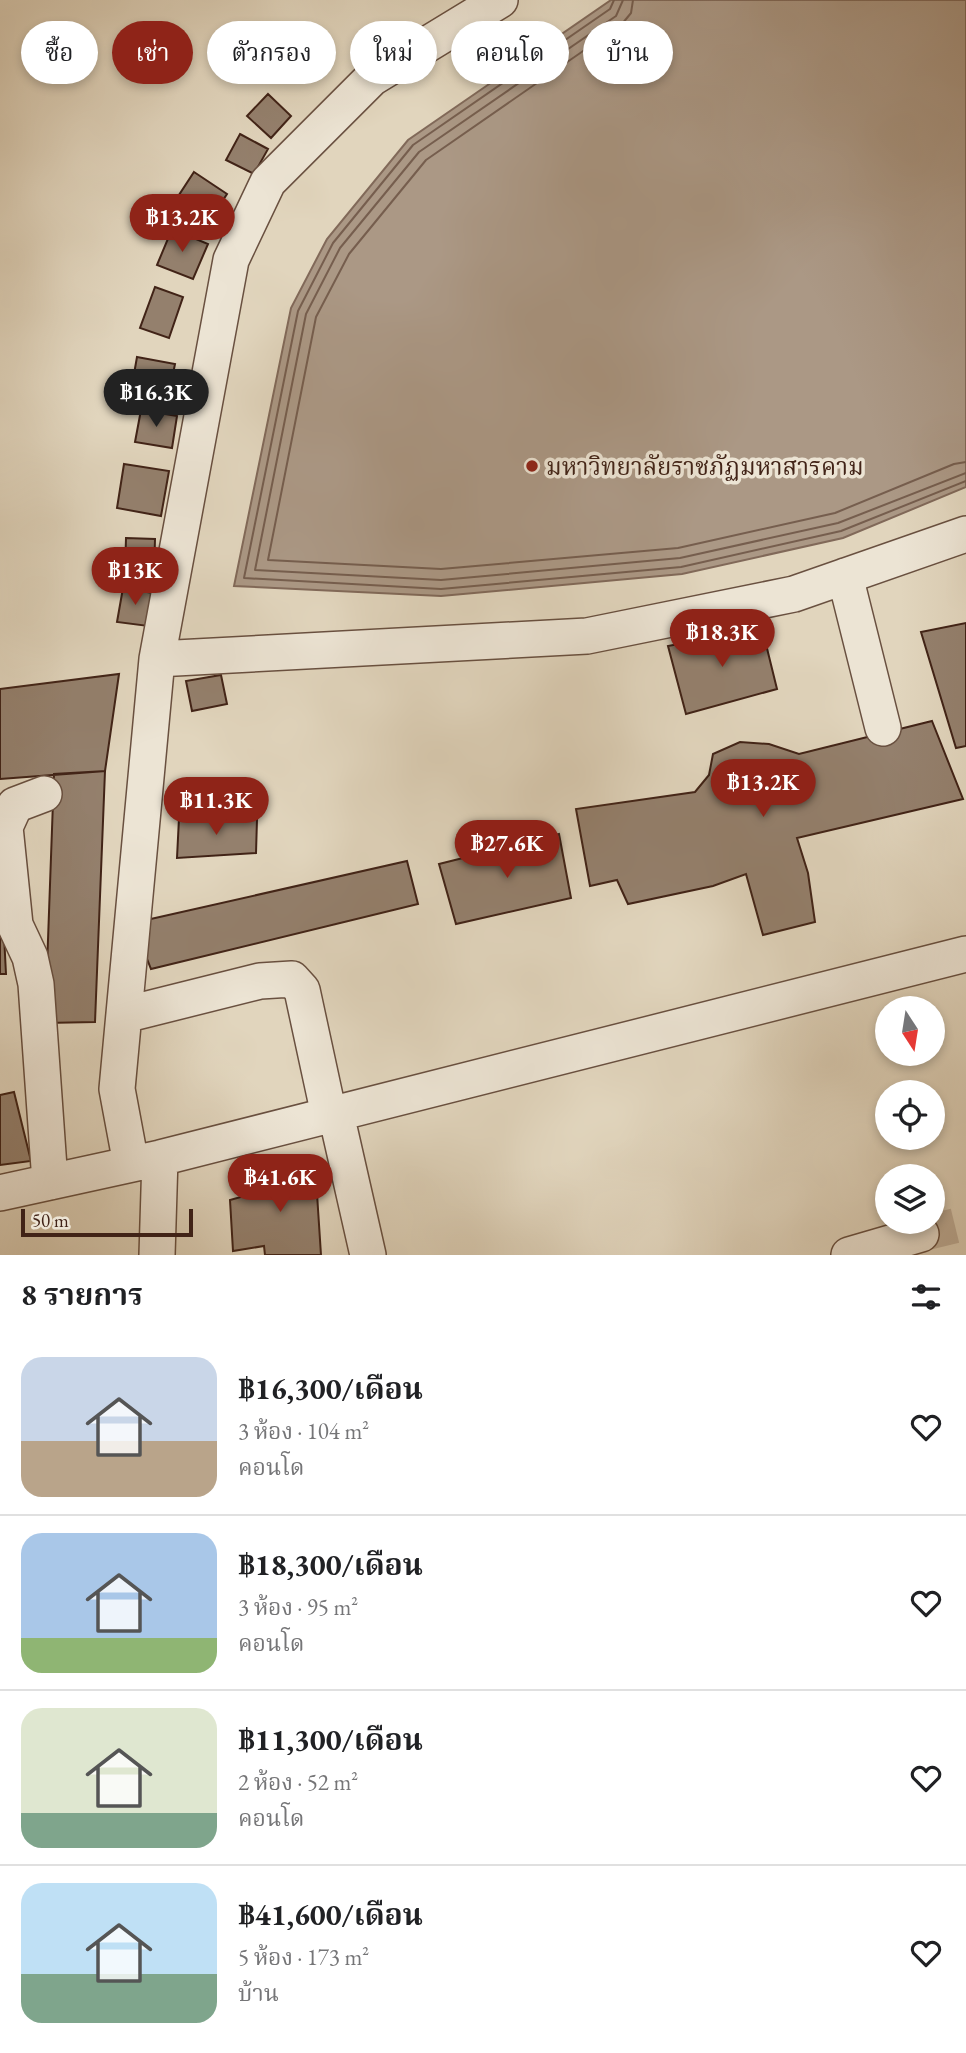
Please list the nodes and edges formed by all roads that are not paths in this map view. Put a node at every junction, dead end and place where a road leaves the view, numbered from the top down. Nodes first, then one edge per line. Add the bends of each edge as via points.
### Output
1 (500, 0) edge
2 (966, 534) edge
3 (845, 576) junction
4 (157, 660) junction
5 (883, 728) dead end
6 (44, 794) dead end
7 (966, 954) edge
8 (124, 1015) junction
9 (333, 1115) junction
10 (145, 1161) junction
11 (50, 1182) junction
12 (0, 1193) edge
13 (920, 1234) tunnel mouth
14 (157, 1255) edge
15 (368, 1255) edge
16 (849, 1255) edge

1 - 4 street via 372,78 268,182 231,260
2 - 3 street
3 - 4 street via 794,594 587,636
3 - 5 street
4 - 8 street
6 - 11 street via 15,805 5,827 15,925 36,984
7 - 9 street
8 - 9 street via 260,981 292,979 302,990
8 - 10 street via 117,1089
9 - 10 street
9 - 15 street
10 - 11 street
10 - 14 street
11 - 12 street
13 - 16 street

